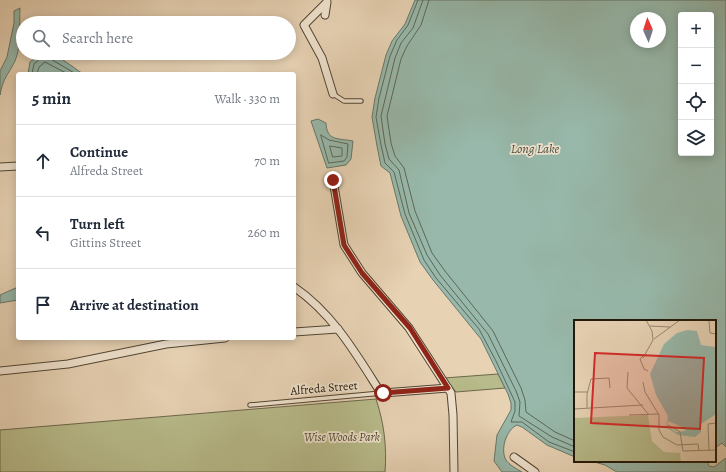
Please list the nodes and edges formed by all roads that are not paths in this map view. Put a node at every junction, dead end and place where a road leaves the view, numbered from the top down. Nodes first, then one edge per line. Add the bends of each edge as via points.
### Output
1 (327, 1) edge
2 (325, 15) dead end
3 (333, 94) joint
4 (361, 101) dead end
5 (16, 166) edge
6 (0, 167) edge
7 (333, 180) dead end
8 (296, 289) edge
9 (338, 329) junction
10 (296, 332) edge
11 (205, 340) edge
12 (0, 371) edge
13 (448, 388) junction
14 (383, 393) junction
15 (250, 405) dead end
16 (514, 457) dead end
17 (454, 472) edge
18 (535, 472) edge

1 - 2 street
1 - 3 street via 304,25 322,58
3 - 4 lane via 344,101
5 - 6 street
7 - 13 street via 344,245 362,273 410,328
8 - 9 street via 320,307
9 - 10 street
9 - 14 street
11 - 12 street via 166,344 68,364
13 - 14 street, Alfreda Street
13 - 17 street via 451,393 453,415
14 - 15 lane, Alfreda Street
16 - 18 street

